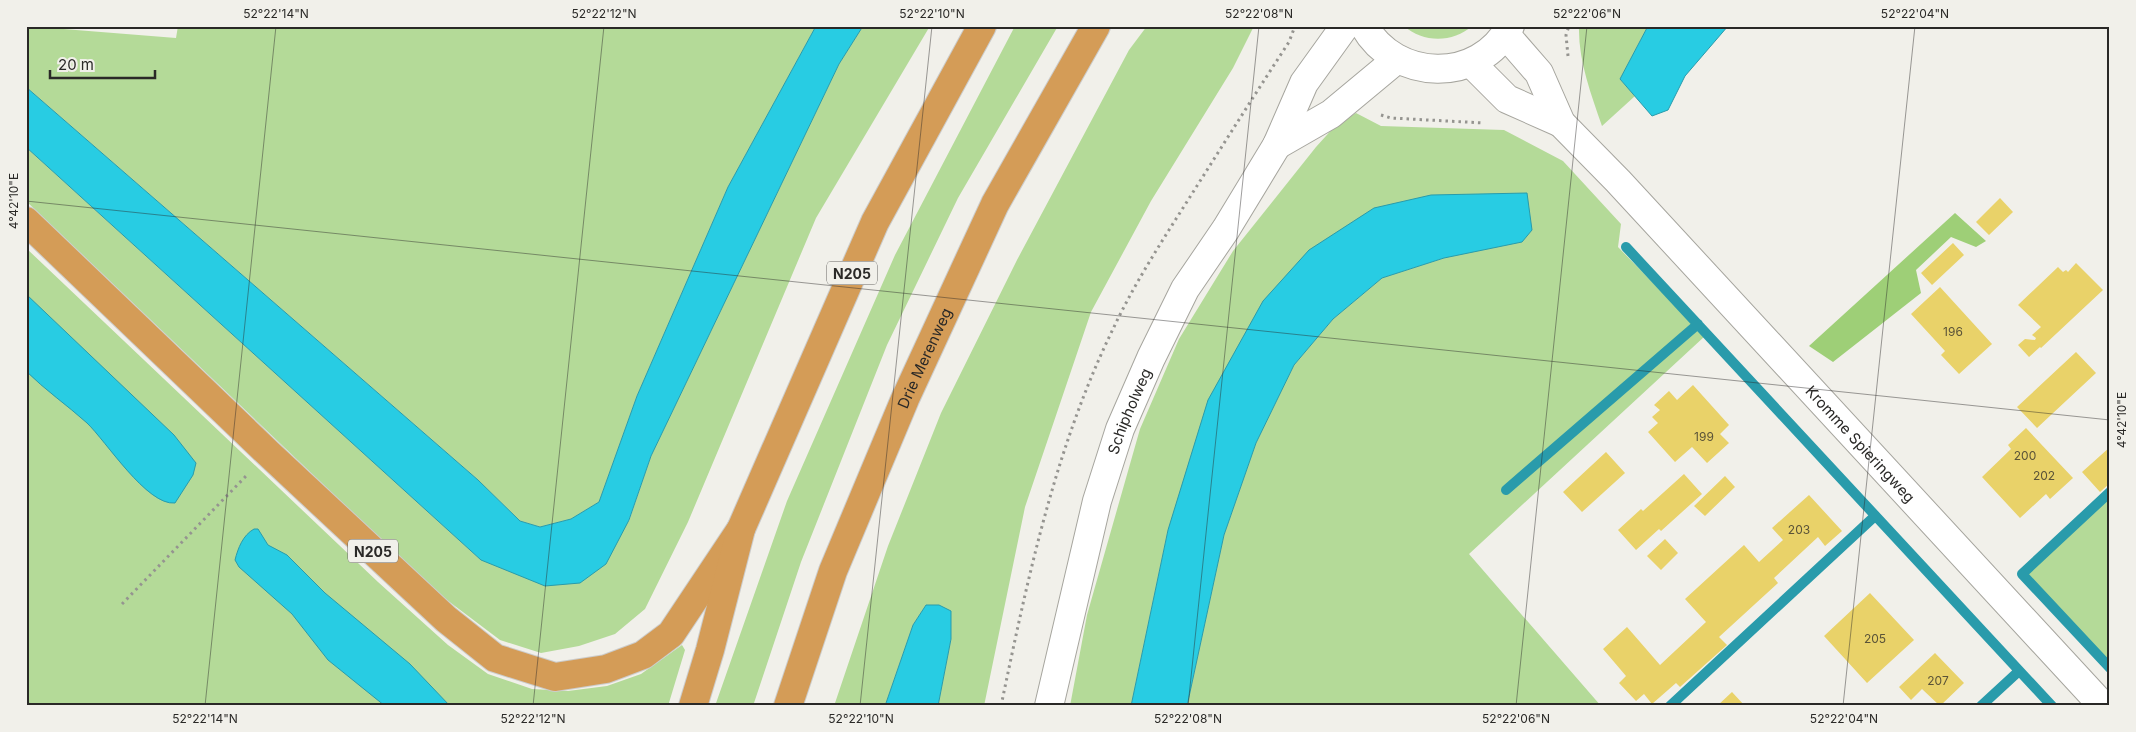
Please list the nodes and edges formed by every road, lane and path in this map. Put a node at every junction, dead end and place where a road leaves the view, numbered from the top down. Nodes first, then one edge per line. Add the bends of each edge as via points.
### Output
1 (982, 26) edge
2 (1096, 26) edge
3 (1345, 26) edge
4 (1364, 26) edge
5 (1508, 31) edge
6 (1289, 42) dead end
7 (1396, 60) junction
8 (1471, 63) junction
9 (1314, 68) junction
10 (1351, 97) junction
11 (1489, 123) dead end
12 (1561, 123) junction
13 (1277, 145) junction
14 (26, 221) edge
15 (268, 453) junction
16 (741, 529) junction
17 (122, 604) dead end
18 (692, 706) edge
19 (788, 706) edge
20 (1049, 706) edge
21 (2103, 706) edge

1 - 16 highway, N205 via 875,222
2 - 19 highway, Drie Merenweg via 995,204 905,398 833,571
3 - 9 main road, Schipholweg
4 - 7 main road via 1372,40
5 - 8 main road via 1490,51
5 - 12 main road, Kromme Spieringweg via 1539,73
6 - 9 path
7 - 8 main road via 1421,68 1446,69
7 - 10 main road, Schipholweg
8 - 12 main road, Kromme Spieringweg via 1507,99
9 - 13 main road, Schipholweg via 1304,83
10 - 11 path via 1369,110 1391,118
10 - 13 main road, Schipholweg via 1331,114
12 - 21 main road, Kromme Spieringweg via 1632,195
13 - 20 main road, Schipholweg via 1185,289 1120,429 1097,501
14 - 15 highway, N205
15 - 16 highway, N205 via 446,619 495,658 555,677 606,669 643,655 671,634
15 - 17 path
16 - 18 highway, N205

